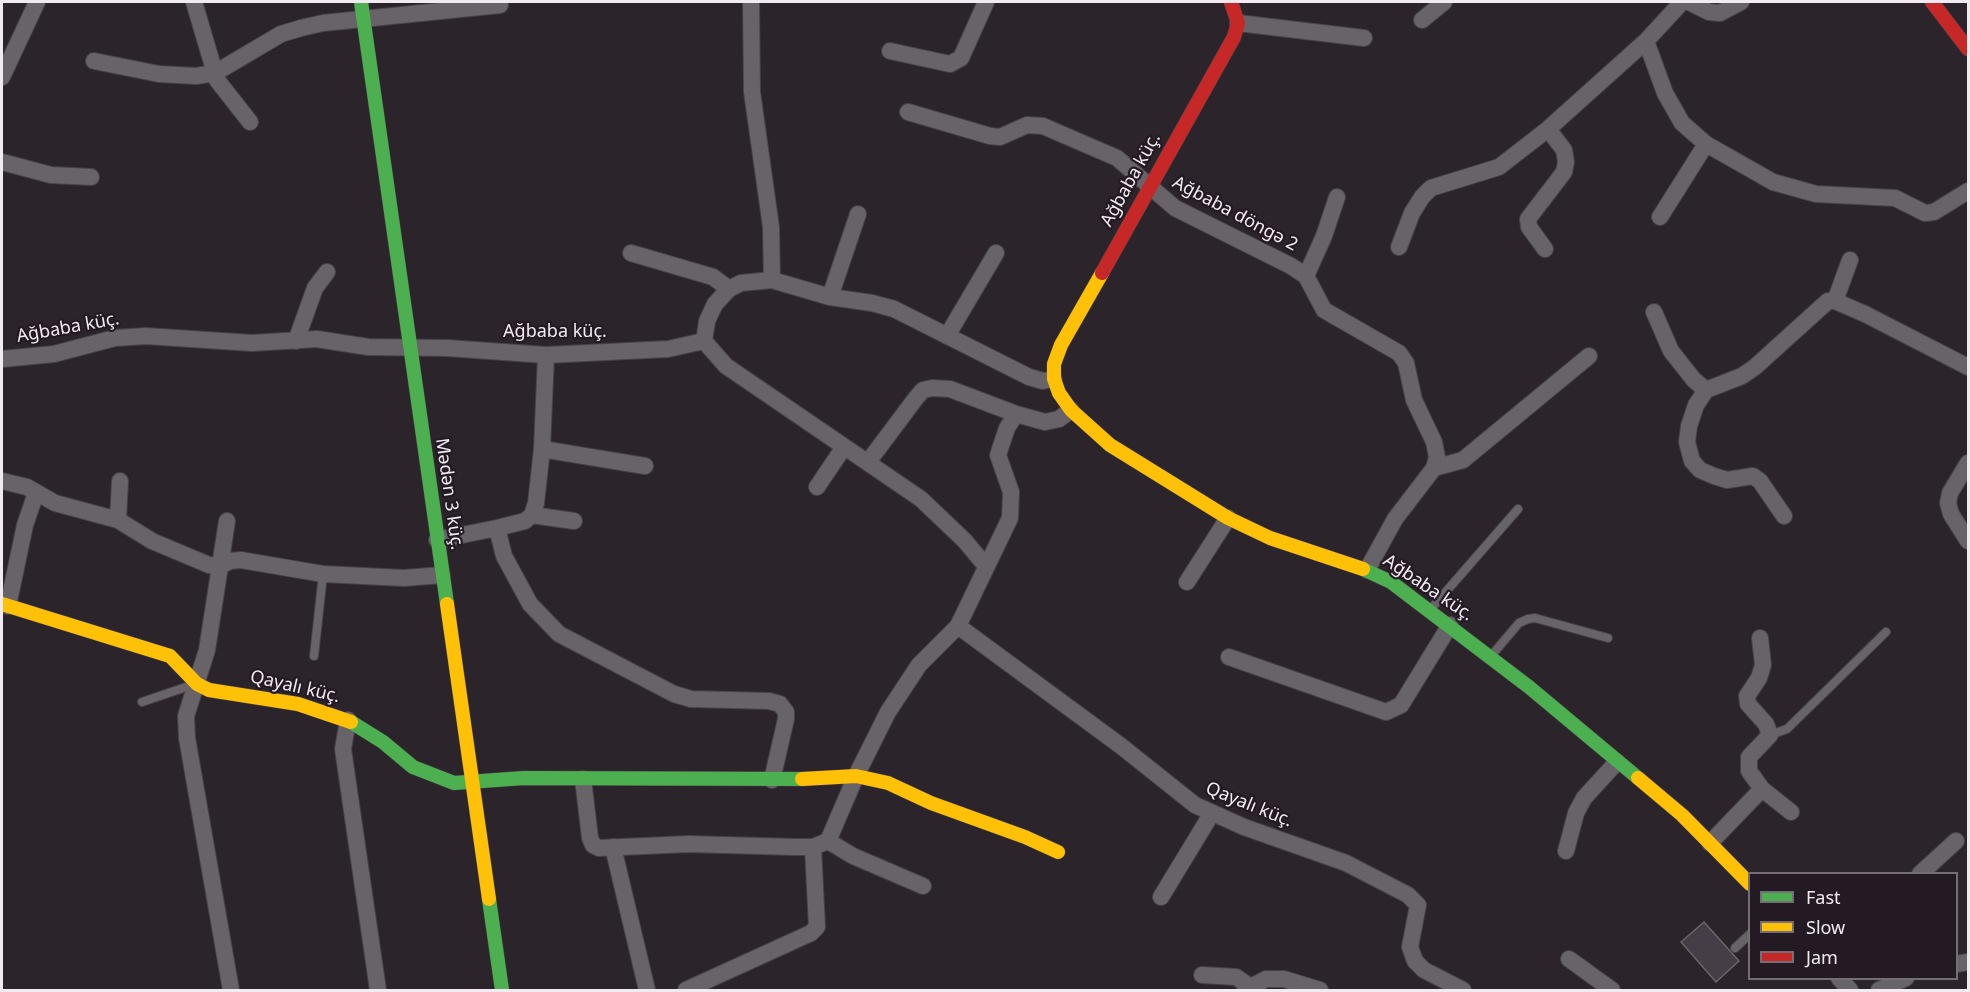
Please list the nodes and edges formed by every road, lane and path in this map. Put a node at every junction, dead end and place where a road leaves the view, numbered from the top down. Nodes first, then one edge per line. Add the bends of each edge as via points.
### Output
1 (37, 2) edge
2 (194, 2) edge
3 (361, 2) edge
4 (751, 2) edge
5 (986, 2) edge
6 (1231, 2) edge
7 (1444, 2) edge
8 (1682, 2) edge
9 (1689, 2) edge
10 (1741, 2) edge
11 (1932, 2) edge
12 (500, 5) dead end
13 (364, 20) junction
14 (1422, 20) dead end
15 (1238, 23) junction
16 (1364, 38) dead end
17 (1646, 41) junction
18 (1968, 49) edge
19 (890, 51) dead end
20 (94, 61) dead end
21 (215, 73) junction
22 (2, 77) edge
23 (908, 112) dead end
24 (250, 122) dead end
25 (1548, 129) junction
26 (1706, 144) junction
27 (2, 162) edge
28 (91, 177) dead end
29 (1149, 187) junction
30 (1968, 191) edge
31 (1337, 197) dead end
32 (858, 214) dead end
33 (1660, 217) dead end
34 (1399, 247) dead end
35 (1545, 249) dead end
36 (996, 253) dead end
37 (630, 254) dead end
38 (1850, 260) dead end
39 (327, 272) dead end
40 (1306, 276) junction
41 (772, 280) junction
42 (729, 289) junction
43 (830, 297) junction
44 (1835, 301) junction
45 (1654, 312) dead end
46 (947, 336) junction
47 (296, 341) junction
48 (704, 341) junction
49 (411, 347) junction
50 (546, 355) junction
51 (1589, 356) dead end
52 (2, 359) edge
53 (1968, 367) edge
54 (1054, 379) junction
55 (1706, 390) junction
56 (1071, 410) junction
57 (1016, 414) junction
58 (844, 447) junction
59 (542, 449) junction
60 (868, 462) junction
61 (1968, 463) edge
62 (645, 466) dead end
63 (1434, 468) junction
64 (2, 481) edge
65 (120, 481) dead end
66 (817, 487) dead end
67 (36, 493) junction
68 (1518, 509) dead end
69 (532, 515) junction
70 (1784, 516) dead end
71 (1228, 518) junction
72 (118, 520) junction
73 (227, 521) dead end
74 (574, 521) dead end
75 (497, 528) junction
76 (437, 540) junction
77 (1968, 541) edge
78 (220, 566) junction
79 (985, 566) junction
80 (1367, 570) junction
81 (323, 574) junction
82 (442, 575) junction
83 (1187, 582) dead end
84 (5, 605) edge
85 (1430, 610) junction
86 (1450, 625) junction
87 (958, 626) junction
88 (1886, 632) dead end
89 (1608, 638) dead end
90 (1760, 638) dead end
91 (314, 656) dead end
92 (1229, 657) dead end
93 (1490, 657) junction
94 (197, 684) junction
95 (142, 702) dead end
96 (348, 720) junction
97 (1770, 735) junction
98 (1617, 762) junction
99 (856, 776) junction
100 (582, 779) junction
101 (772, 780) junction
102 (472, 782) junction
103 (1762, 789) junction
104 (1791, 812) dead end
105 (1212, 813) junction
106 (1956, 841) dead end
107 (1710, 843) junction
108 (820, 844) junction
109 (613, 847) junction
110 (1566, 851) dead end
111 (1058, 852) dead end
112 (1921, 872) edge
113 (1748, 883) edge
114 (923, 885) dead end
115 (1161, 897) dead end
116 (1748, 935) edge
117 (1735, 948) dead end
118 (1569, 959) dead end
119 (1202, 975) dead end
120 (1247, 988) edge
121 (231, 990) edge
122 (378, 990) edge
123 (502, 990) edge
124 (647, 990) edge
125 (686, 990) edge
126 (1320, 990) edge
127 (1463, 990) edge
128 (1612, 990) edge

1 - 22 street
2 - 21 street
3 - 13 street, Mədən 3 küç.
4 - 41 street via 752,92 771,227
5 - 19 street via 961,58 950,64
6 - 15 street
7 - 14 street
8 - 17 street
9 - 10 street via 1720,13
11 - 18 street
12 - 13 street
13 - 21 street via 322,23 281,34
13 - 49 street, Mədən 3 küç.
15 - 16 street
15 - 29 street, Ağbaba küç. via 1234,37
17 - 25 street
17 - 26 street via 1674,112
20 - 21 street via 170,75
21 - 24 street via 225,93
23 - 29 street, Ağbaba döngə 2 via 990,136 1027,125 1043,126 1117,158
25 - 34 street via 1499,167 1431,188 1412,213
25 - 35 street via 1564,150 1566,162 1564,172 1528,219 1529,227
26 - 30 street via 1773,182 1816,194 1895,198 1925,213 1934,212
26 - 33 street
27 - 28 street via 51,175
29 - 40 street, Ağbaba döngə 2 via 1175,208
29 - 54 street, Ağbaba küç. via 1061,345 1054,364
31 - 40 street
32 - 43 street
36 - 46 street
37 - 42 street via 713,277
38 - 44 street
39 - 47 street via 315,288
40 - 63 street, Ağbaba döngə 2 via 1324,310 1399,353 1406,363 1414,400 1434,442
41 - 42 street via 741,283
41 - 43 street
42 - 48 street via 715,304
43 - 46 street via 894,309
44 - 53 street
44 - 55 street via 1822,305 1755,367
45 - 55 street via 1671,351
46 - 54 street via 1029,378
47 - 49 street, Ağbaba küç. via 317,339 368,347
47 - 52 street, Ağbaba küç. via 252,343 146,336 115,339 54,354
48 - 50 street, Ağbaba küç. via 669,349
48 - 58 street via 726,366
49 - 50 street, Ağbaba küç.
49 - 76 street, Mədən 3 küç.
50 - 59 street
51 - 63 street via 1463,460
54 - 56 street, Ağbaba küç.
55 - 70 street via 1689,426 1687,442 1692,461 1700,470 1727,480 1753,477 1760,481
56 - 57 street via 1059,419 1045,422
56 - 71 street, Ağbaba küç. via 1128,458
57 - 60 street via 950,389 923,390
57 - 79 street via 998,455 1011,492 1010,518
58 - 60 street
58 - 66 street
59 - 62 street
59 - 69 street
60 - 79 street via 942,517
61 - 77 street via 1948,503
63 - 80 street via 1395,519
64 - 67 street
65 - 72 street
67 - 72 street via 55,503
67 - 84 street
68 - 85 lane
69 - 74 street
69 - 75 street
71 - 80 street, Ağbaba küç. via 1270,538
71 - 83 street
72 - 78 street via 166,548
73 - 78 street
75 - 76 street
75 - 101 street via 504,556 530,604 559,634 674,694 691,699 780,704 786,719
76 - 82 street, Mədən 3 küç.
78 - 81 street via 241,560
78 - 94 street via 207,650
79 - 87 street
80 - 85 street, Ağbaba küç.
81 - 82 street via 404,578
81 - 91 lane
82 - 102 street, Mədən 3 küç.
84 - 94 street, Qayalı küç. via 170,656
85 - 86 street, Ağbaba küç.
86 - 92 street via 1401,705 1386,712
86 - 93 street, Ağbaba küç.
87 - 99 street via 907,682
87 - 105 street, Qayalı küç. via 1176,791
88 - 97 lane via 1787,729
89 - 93 lane via 1528,619
90 - 97 street via 1762,665 1747,696 1748,704 1766,724
93 - 98 street, Ağbaba küç.
94 - 95 lane
94 - 96 street, Qayalı küç. via 220,692 298,704
94 - 121 street via 188,704 187,738
96 - 102 street, Qayalı küç. via 428,775 454,783
96 - 122 street via 343,749
97 - 103 street via 1749,757 1749,771
98 - 107 street, Ağbaba küç. via 1682,814
98 - 110 street via 1584,798
99 - 101 street, Qayalı küç.
99 - 108 street
99 - 111 street, Qayalı küç. via 888,783
100 - 101 street, Qayalı küç.
100 - 102 street, Qayalı küç.
100 - 109 street via 593,845
102 - 123 street, Mədən 3 küç.
103 - 104 street
103 - 107 street
105 - 115 street
105 - 127 street, Qayalı küç. via 1346,863 1408,895 1418,904 1410,947 1415,961 1424,970
106 - 112 street
107 - 113 street, Ağbaba küç.
108 - 109 street
108 - 114 street
108 - 125 street via 818,927
109 - 124 street
116 - 117 lane
118 - 128 street
119 - 120 street via 1236,977
120 - 126 street via 1266,979 1284,979

